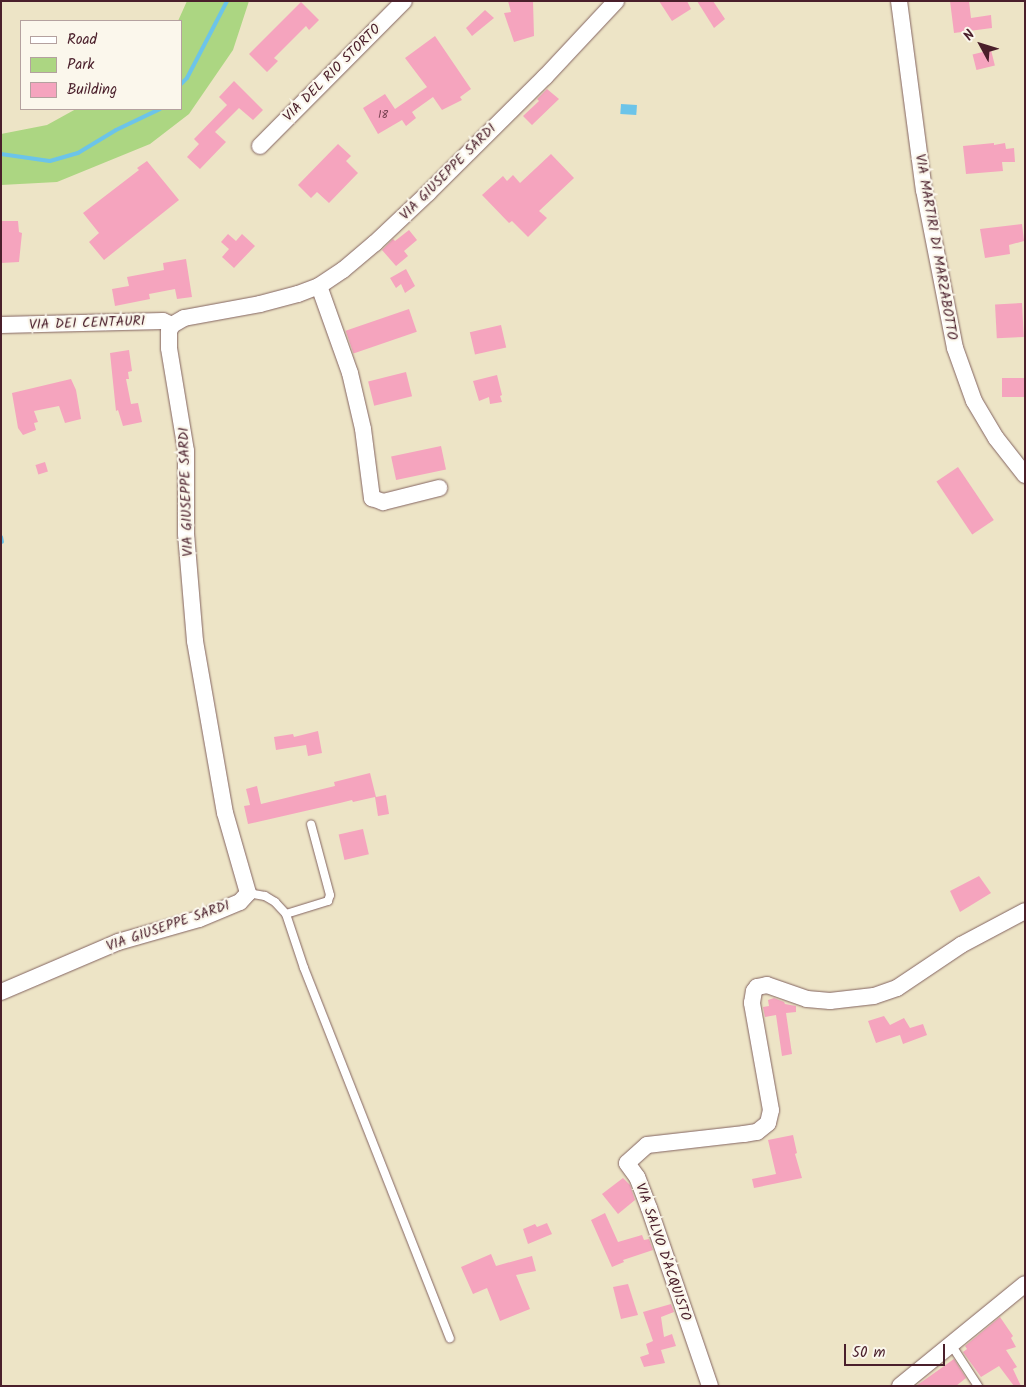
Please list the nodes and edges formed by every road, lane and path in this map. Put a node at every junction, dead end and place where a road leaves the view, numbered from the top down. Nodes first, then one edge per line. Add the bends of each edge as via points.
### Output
1 (404, 1) edge
2 (616, 1) edge
3 (899, 1) edge
4 (260, 146) dead end
5 (318, 286) junction
6 (1, 325) edge
7 (172, 325) junction
8 (1025, 475) edge
9 (439, 488) dead end
10 (311, 824) dead end
11 (248, 893) junction
12 (1025, 911) edge
13 (286, 914) junction
14 (1, 992) edge
15 (1025, 1284) edge
16 (450, 1338) dead end
17 (952, 1346) junction
18 (710, 1386) edge
19 (900, 1386) edge
20 (978, 1386) edge

1 - 4 street, VIA DEL RIO STORTO
2 - 5 street, VIA GIUSEPPE SARDI via 545,77 375,244
3 - 8 street, VIA MARTIRI DI MARZABOTTO via 924,190 955,348 974,401 996,438
5 - 7 street, VIA GIUSEPPE SARDI via 260,304 184,318
5 - 9 street via 350,373 372,498 383,502
6 - 7 street, VIA DEI CENTAURI via 163,321
7 - 11 street, VIA GIUSEPPE SARDI via 169,348 186,451 186,534 195,641 225,813
10 - 13 lane via 330,895 328,901
11 - 13 lane via 265,896
11 - 14 street, VIA GIUSEPPE SARDI via 240,902 199,919 118,942
12 - 18 street, VIA SALVO D'ACQUISTO via 961,945 897,988 874,996 830,1001 807,999 767,985 757,987 752,1003 771,1110 768,1123 757,1132 646,1144 627,1163 637,1177 649,1208
13 - 16 lane via 304,968
15 - 17 street
17 - 19 street
17 - 20 lane

